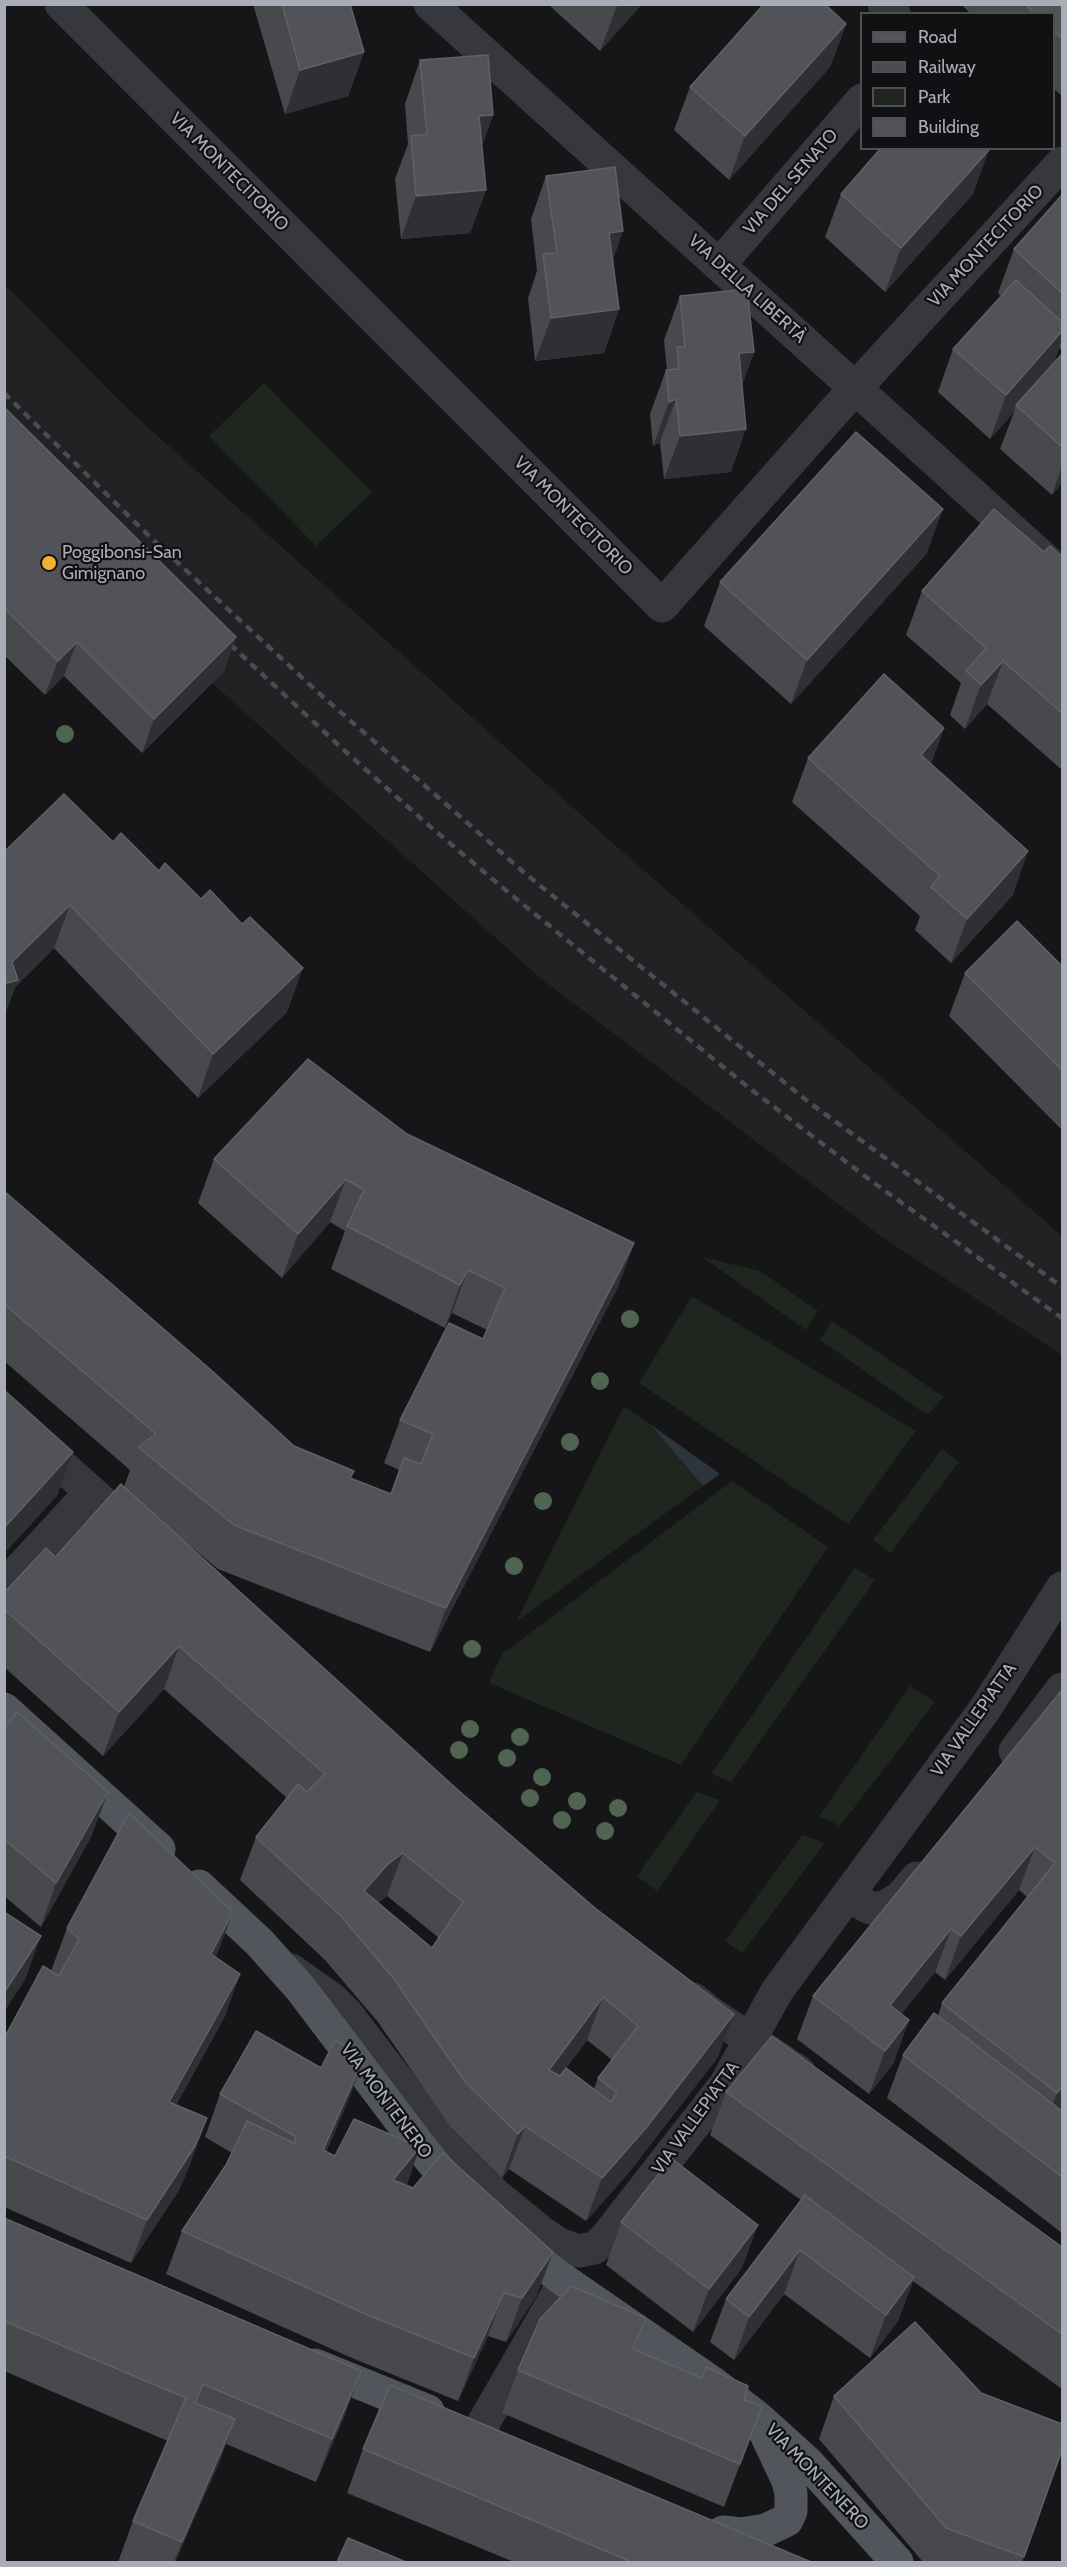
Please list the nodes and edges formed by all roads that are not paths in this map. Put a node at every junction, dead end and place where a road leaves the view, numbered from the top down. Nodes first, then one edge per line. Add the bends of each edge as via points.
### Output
1 (61, 4) edge
2 (448, 11) edge
3 (860, 101) edge
4 (1057, 160) edge
5 (720, 264) junction
6 (856, 388) junction
7 (1062, 575) edge
8 (4, 1414) edge
9 (91, 1492) junction
10 (162, 1557) edge
11 (4, 1586) edge
12 (1062, 1588) edge
13 (1062, 1689) edge
14 (4, 1709) edge
15 (1000, 1770) edge
16 (934, 1857) edge
17 (852, 1891) junction
18 (274, 1959) junction
19 (673, 1981) edge
20 (750, 2040) junction
21 (824, 2088) edge
22 (565, 2281) junction
23 (286, 2352) edge
24 (757, 2417) junction
25 (480, 2428) junction
26 (512, 2442) edge
27 (691, 2519) edge
28 (723, 2532) junction
29 (781, 2558) edge
30 (897, 2562) edge

1 - 6 street, VIA MONTECITORIO via 662,606
2 - 5 street, VIA DELLA LIBERTÀ
3 - 5 street, VIA DEL SENATO
4 - 6 street, VIA MONTECITORIO
5 - 6 street, VIA DELLA LIBERTÀ
6 - 7 street, VIA DELLA LIBERTÀ
8 - 9 street
9 - 10 street
9 - 11 street
12 - 17 street, VIA VALLEPIATTA via 985,1709
13 - 15 street
14 - 18 main road, VIA MONTENERO
16 - 17 street via 890,1906 871,1908
17 - 20 street, VIA VALLEPIATTA via 777,1991
18 - 20 street, VIA VALLEPIATTA via 347,2014 447,2145 477,2178 540,2231 579,2251 594,2248 604,2240 724,2085
18 - 22 main road, VIA MONTENERO via 314,2004 457,2192 494,2228
19 - 20 street
20 - 21 street
22 - 24 main road, VIA MONTENERO
22 - 25 street
23 - 25 main road via 413,2406
24 - 28 main road via 788,2481 791,2511 787,2520 766,2530
24 - 30 main road, VIA MONTENERO via 807,2463
25 - 26 main road
27 - 28 main road
28 - 29 main road

